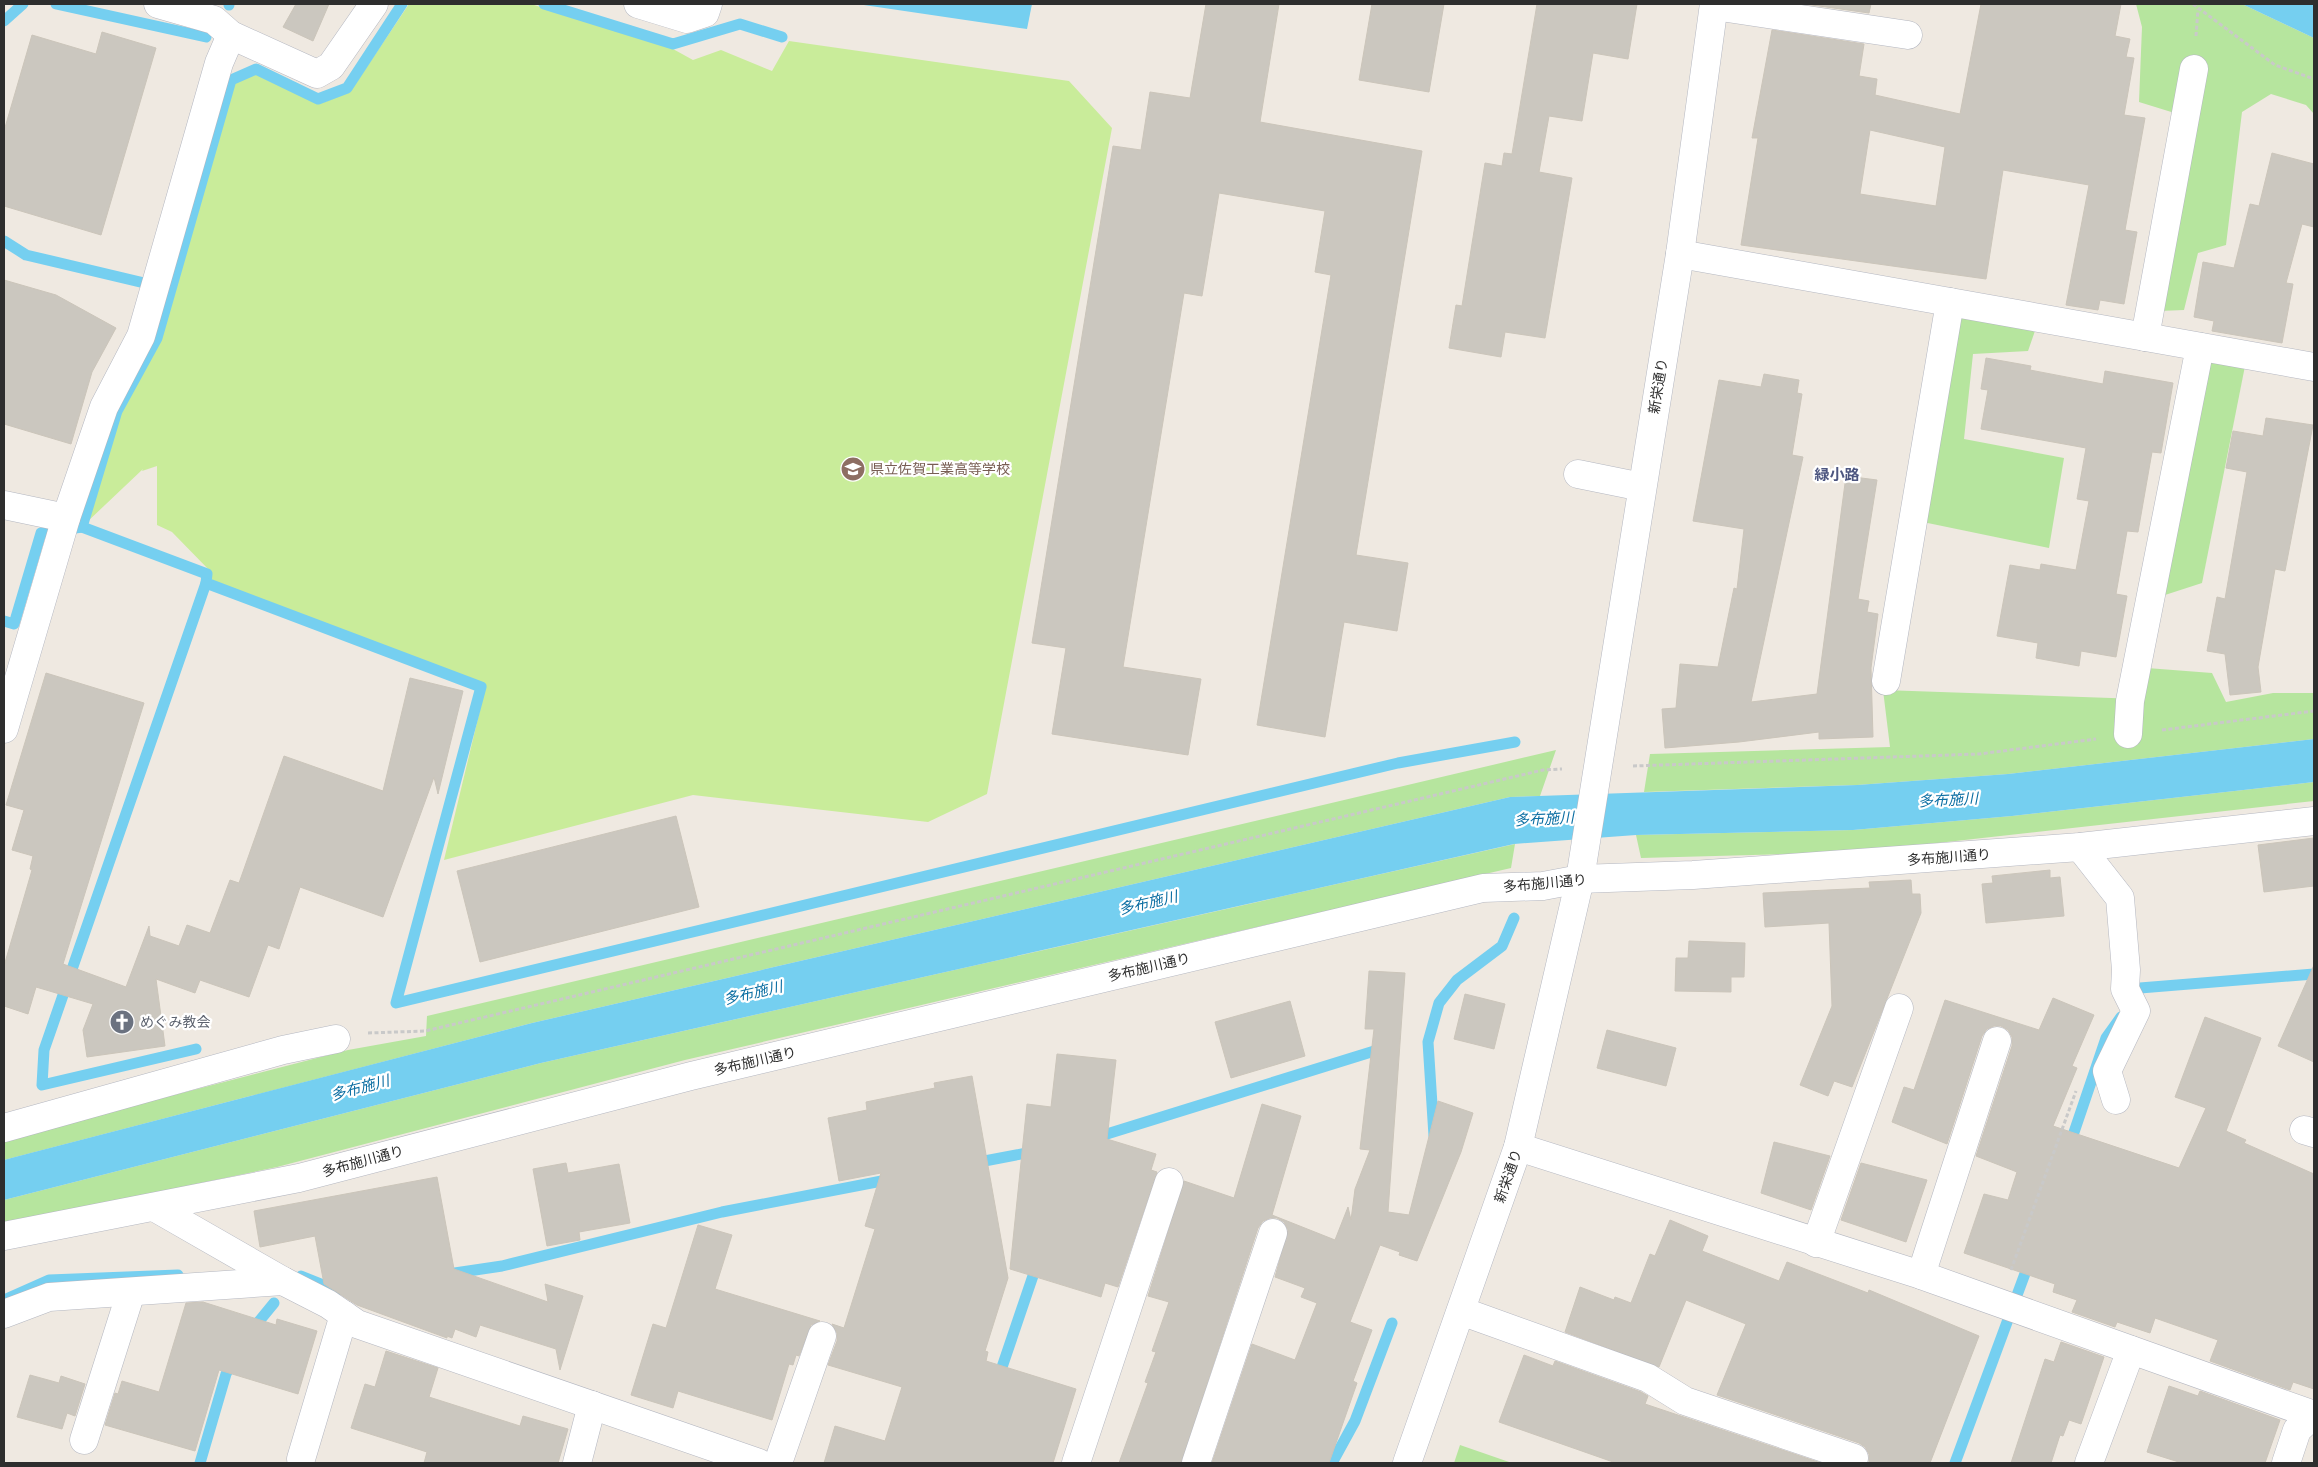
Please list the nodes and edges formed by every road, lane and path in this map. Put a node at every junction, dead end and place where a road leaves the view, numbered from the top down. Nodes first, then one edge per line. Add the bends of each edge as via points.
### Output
1 (158, 4) edge
2 (374, 4) edge
3 (638, 4) edge
4 (708, 4) edge
5 (2193, 4) edge
6 (1714, 5) edge
7 (231, 35) junction
8 (1908, 35) dead end
9 (2194, 69) dead end
10 (2314, 79) edge
11 (1680, 254) junction
12 (1950, 302) junction
13 (2145, 337) junction
14 (2200, 346) junction
15 (2314, 367) edge
16 (1578, 474) dead end
17 (1642, 487) junction
18 (4, 505) edge
19 (64, 527) junction
20 (1886, 681) dead end
21 (2314, 710) edge
22 (4, 729) edge
23 (2128, 734) junction
24 (1633, 766) dead end
25 (1562, 769) dead end
26 (2314, 821) edge
27 (2080, 847) junction
28 (1580, 879) junction
29 (1899, 1008) dead end
30 (336, 1040) joint
31 (1997, 1041) dead end
32 (2079, 1084) dead end
33 (2116, 1100) dead end
34 (4, 1128) edge
35 (1518, 1147) junction
36 (1169, 1182) dead end
37 (154, 1207) junction
38 (1273, 1233) dead end
39 (4, 1236) edge
40 (1816, 1243) junction
41 (1920, 1275) junction
42 (283, 1281) junction
43 (131, 1292) junction
44 (2010, 1307) junction
45 (1461, 1310) junction
46 (4, 1314) edge
47 (344, 1315) junction
48 (822, 1336) dead end
49 (2131, 1350) junction
50 (592, 1406) junction
51 (2314, 1415) edge
52 (84, 1440) dead end
53 (1854, 1458) dead end
54 (301, 1459) dead end
55 (577, 1463) edge
56 (759, 1463) edge
57 (778, 1463) edge
58 (1076, 1463) edge
59 (1196, 1463) edge
60 (1407, 1463) edge
61 (2089, 1463) edge
62 (2286, 1463) edge

1 - 7 street via 214,20
2 - 7 street via 331,66 317,74
3 - 4 street via 687,19 705,13
5 - 10 path via 2275,65
6 - 8 street
6 - 11 street, 新栄通り
7 - 19 street via 219,63 141,336 104,407
9 - 13 street
11 - 12 street
11 - 17 street, 新栄通り
12 - 13 street
12 - 20 street
13 - 14 street
14 - 15 street
14 - 23 street via 2130,701
16 - 17 street
17 - 28 street, 新栄通り
18 - 19 street
19 - 22 street
21 - 23 path
23 - 24 path via 1979,754
25 - 30 path via 1543,770 425,1031 375,1032
26 - 27 street, 多布施川通り
27 - 28 street, 多布施川通り via 1693,875
27 - 33 street via 2120,898 2125,989 2136,1011 2107,1071
28 - 35 street, 新栄通り
28 - 37 street, 多布施川通り via 1543,886 1483,888 691,1076 299,1178
29 - 40 street
30 - 34 street via 283,1050
31 - 41 street
32 - 44 path
35 - 40 street
35 - 45 street, 新栄通り
36 - 58 street
37 - 39 street, 多布施川通り
37 - 42 street
38 - 59 street
40 - 41 street
41 - 44 street
42 - 43 street
42 - 47 street
43 - 46 street via 49,1296
43 - 52 street
44 - 49 street
45 - 53 street via 1648,1378 1685,1401
45 - 60 street, 新栄通り
47 - 50 street via 357,1324
47 - 54 street
48 - 57 street
49 - 51 street
49 - 61 street
50 - 55 street
50 - 56 street
51 - 62 street via 2297,1430

